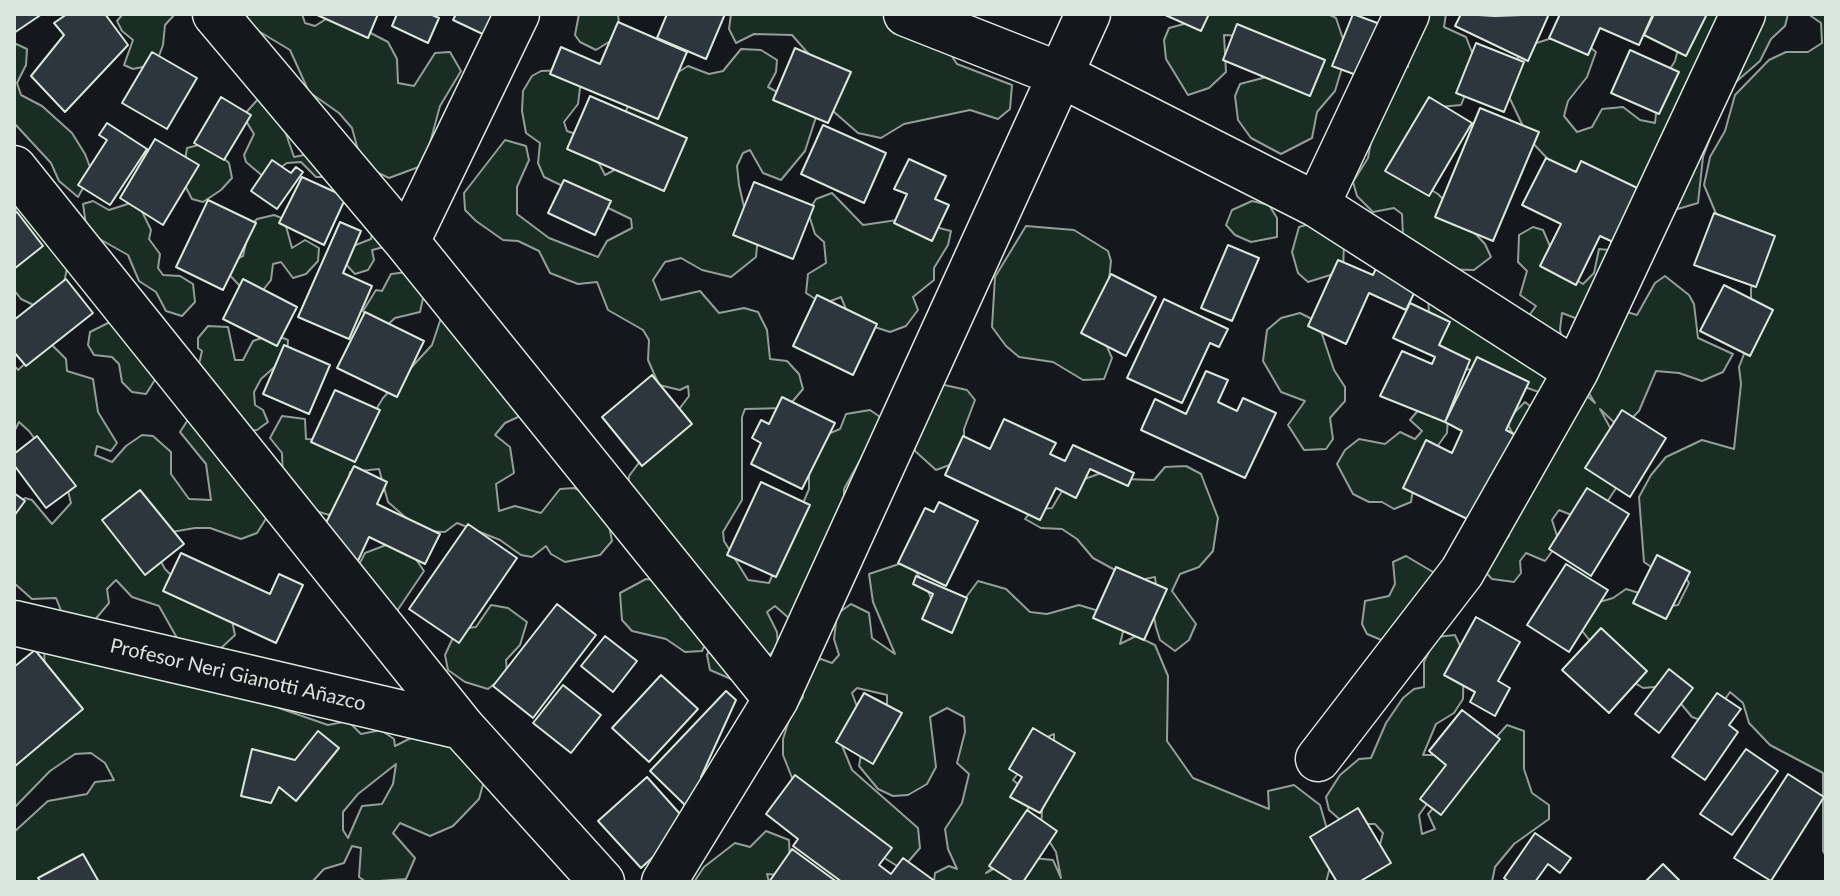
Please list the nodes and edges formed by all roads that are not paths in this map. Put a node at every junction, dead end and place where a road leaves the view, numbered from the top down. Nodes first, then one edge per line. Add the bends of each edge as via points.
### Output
1 (215, 14) edge
2 (517, 14) edge
3 (906, 14) edge
4 (1088, 14) edge
5 (1407, 14) edge
6 (1743, 14) edge
7 (1061, 75) junction
8 (14, 168) edge
9 (1317, 205) junction
10 (407, 242) junction
11 (1576, 371) junction
12 (14, 623) edge
13 (776, 699) junction
14 (462, 727) junction
15 (1318, 759) dead end
16 (602, 882) edge
17 (664, 882) edge

1 - 10 street
2 - 10 street
3 - 7 street
4 - 7 street
5 - 9 street
6 - 11 street
7 - 9 street
7 - 13 street
8 - 14 street
9 - 11 street
10 - 13 street
11 - 15 street via 1462,572
12 - 14 street, Profesor Neri Gianotti Añazco
13 - 17 street
14 - 16 street

